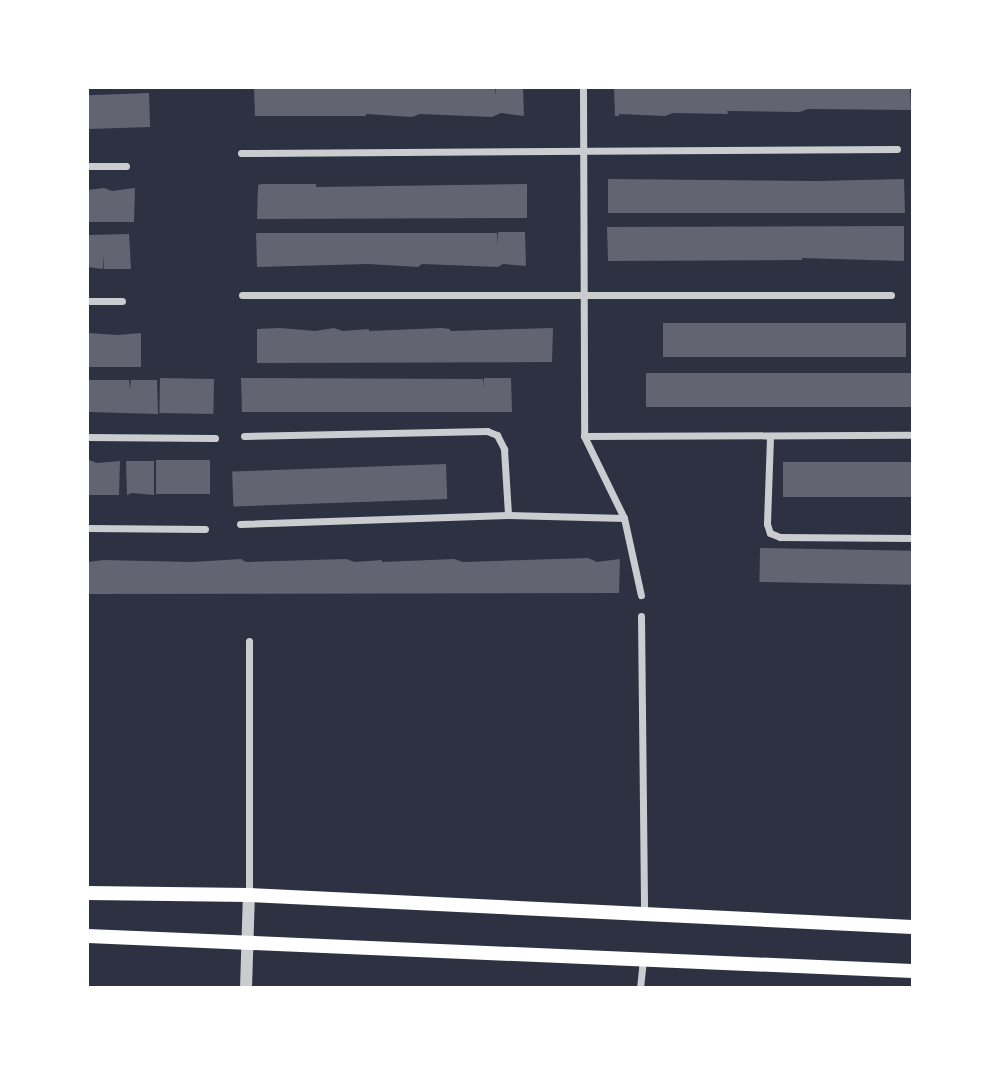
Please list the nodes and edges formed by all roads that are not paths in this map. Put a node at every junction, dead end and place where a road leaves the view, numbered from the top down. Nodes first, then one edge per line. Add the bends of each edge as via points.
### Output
1 (583, 88) edge
2 (897, 149) dead end
3 (584, 151) junction
4 (241, 153) dead end
5 (88, 166) edge
6 (126, 166) dead end
7 (583, 293) junction
8 (243, 295) dead end
9 (891, 295) dead end
10 (122, 301) dead end
11 (88, 302) edge
12 (912, 435) edge
13 (244, 436) dead end
14 (584, 436) junction
15 (88, 437) edge
16 (771, 437) junction
17 (215, 438) dead end
18 (508, 515) junction
19 (624, 518) junction
20 (240, 524) dead end
21 (88, 528) edge
22 (205, 530) dead end
23 (912, 538) edge
24 (641, 595) dead end
25 (641, 616) dead end
26 (249, 640) dead end
27 (88, 893) edge
28 (249, 895) junction
29 (644, 914) junction
30 (912, 927) edge
31 (88, 936) edge
32 (248, 941) junction
33 (643, 959) junction
34 (912, 971) edge
35 (246, 988) edge
36 (640, 988) edge

1 - 3 street
2 - 3 street
3 - 4 street
3 - 7 street
5 - 6 street
7 - 8 street
7 - 9 street
7 - 14 street
10 - 11 street
12 - 16 street
13 - 18 street via 487,431 497,435 504,449
14 - 16 street
14 - 19 street
15 - 17 street
16 - 23 street via 767,524 771,533 780,537
18 - 19 street
18 - 20 street
19 - 24 street
21 - 22 street
25 - 29 street
26 - 28 street
27 - 28 main road
28 - 29 main road
28 - 32 street
29 - 30 main road
31 - 32 main road
32 - 33 main road
32 - 35 street
33 - 34 main road
33 - 36 street

